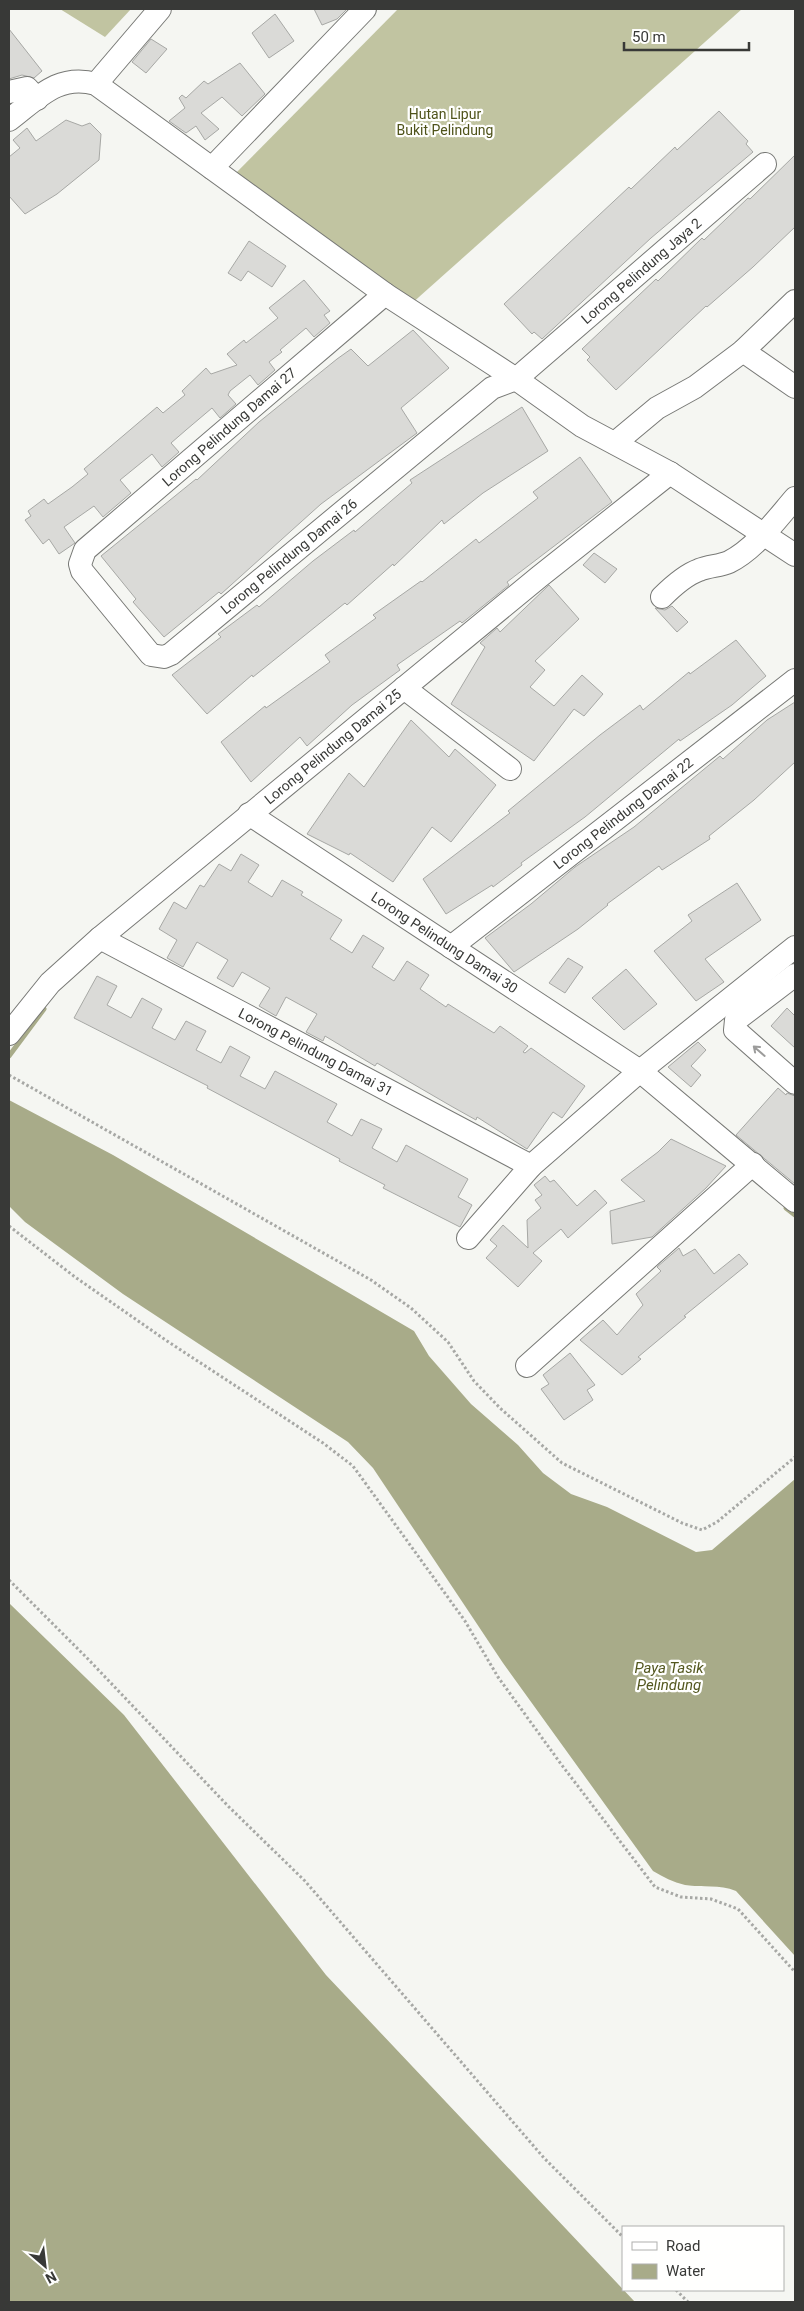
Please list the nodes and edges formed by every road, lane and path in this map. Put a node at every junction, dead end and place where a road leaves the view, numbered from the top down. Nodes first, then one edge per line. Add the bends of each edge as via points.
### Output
1 (160, 9) edge
2 (365, 9) edge
3 (96, 84) junction
4 (9, 92) edge
5 (36, 99) junction
6 (9, 120) edge
7 (766, 164) dead end
8 (212, 168) junction
9 (384, 294) junction
10 (795, 301) edge
11 (743, 351) junction
12 (516, 378) junction
13 (795, 387) edge
14 (615, 443) junction
15 (670, 473) junction
16 (795, 498) edge
17 (764, 533) junction
18 (795, 555) edge
19 (80, 564) joint
20 (662, 597) dead end
21 (795, 680) edge
22 (404, 688) junction
23 (510, 769) dead end
24 (249, 814) junction
25 (100, 938) junction
26 (451, 947) junction
27 (795, 947) edge
28 (795, 975) edge
29 (9, 1034) edge
30 (640, 1071) junction
31 (9, 1075) edge
32 (795, 1083) edge
33 (753, 1164) junction
34 (531, 1166) junction
35 (795, 1201) edge
36 (9, 1226) edge
37 (468, 1238) dead end
38 (527, 1366) dead end
39 (795, 1457) edge
40 (9, 1580) edge
41 (795, 1972) edge
42 (622, 2236) edge
43 (677, 2291) edge
44 (688, 2302) edge

1 - 3 street
2 - 8 street
3 - 5 street via 74,80 64,82
3 - 8 street
4 - 5 street via 27,88
5 - 6 street
7 - 12 street, Lorong Pelindung Jaya 2
8 - 9 street
9 - 12 street
9 - 19 street, Lorong Pelindung Damai 27 via 85,550
10 - 11 street
11 - 13 street
11 - 14 street via 695,387 657,408
12 - 14 street via 582,426
12 - 19 street, Lorong Pelindung Damai 26 via 492,388 164,657 151,655 82,571
14 - 15 street
15 - 17 street
15 - 22 street, Lorong Pelindung Damai 25
16 - 17 street
17 - 18 street
17 - 20 street via 735,558 686,576
21 - 26 street, Lorong Pelindung Damai 22
22 - 23 street
22 - 24 street, Lorong Pelindung Damai 25
24 - 25 street, Lorong Pelindung Damai 25
24 - 26 street, Lorong Pelindung Damai 30
25 - 29 street, Lorong Pelindung Damai 25 via 50,983
25 - 34 street, Lorong Pelindung Damai 31
26 - 30 street, Lorong Pelindung Damai 30
27 - 30 street
32 -> 28 street via 735,1030 736,1020
30 - 33 street, Lorong Pelindung Damai 30
30 - 34 street
31 - 39 path via 371,1280 411,1308 448,1342 474,1381 562,1463 682,1523 702,1530 717,1522
33 - 35 street, Lorong Pelindung Damai 30
33 - 38 street
34 - 37 street
36 - 41 path via 75,1277 353,1466 465,1621 498,1677 630,1858 655,1887 681,1897 711,1899 738,1909
40 - 42 path via 305,1881 544,2158
43 - 44 path

